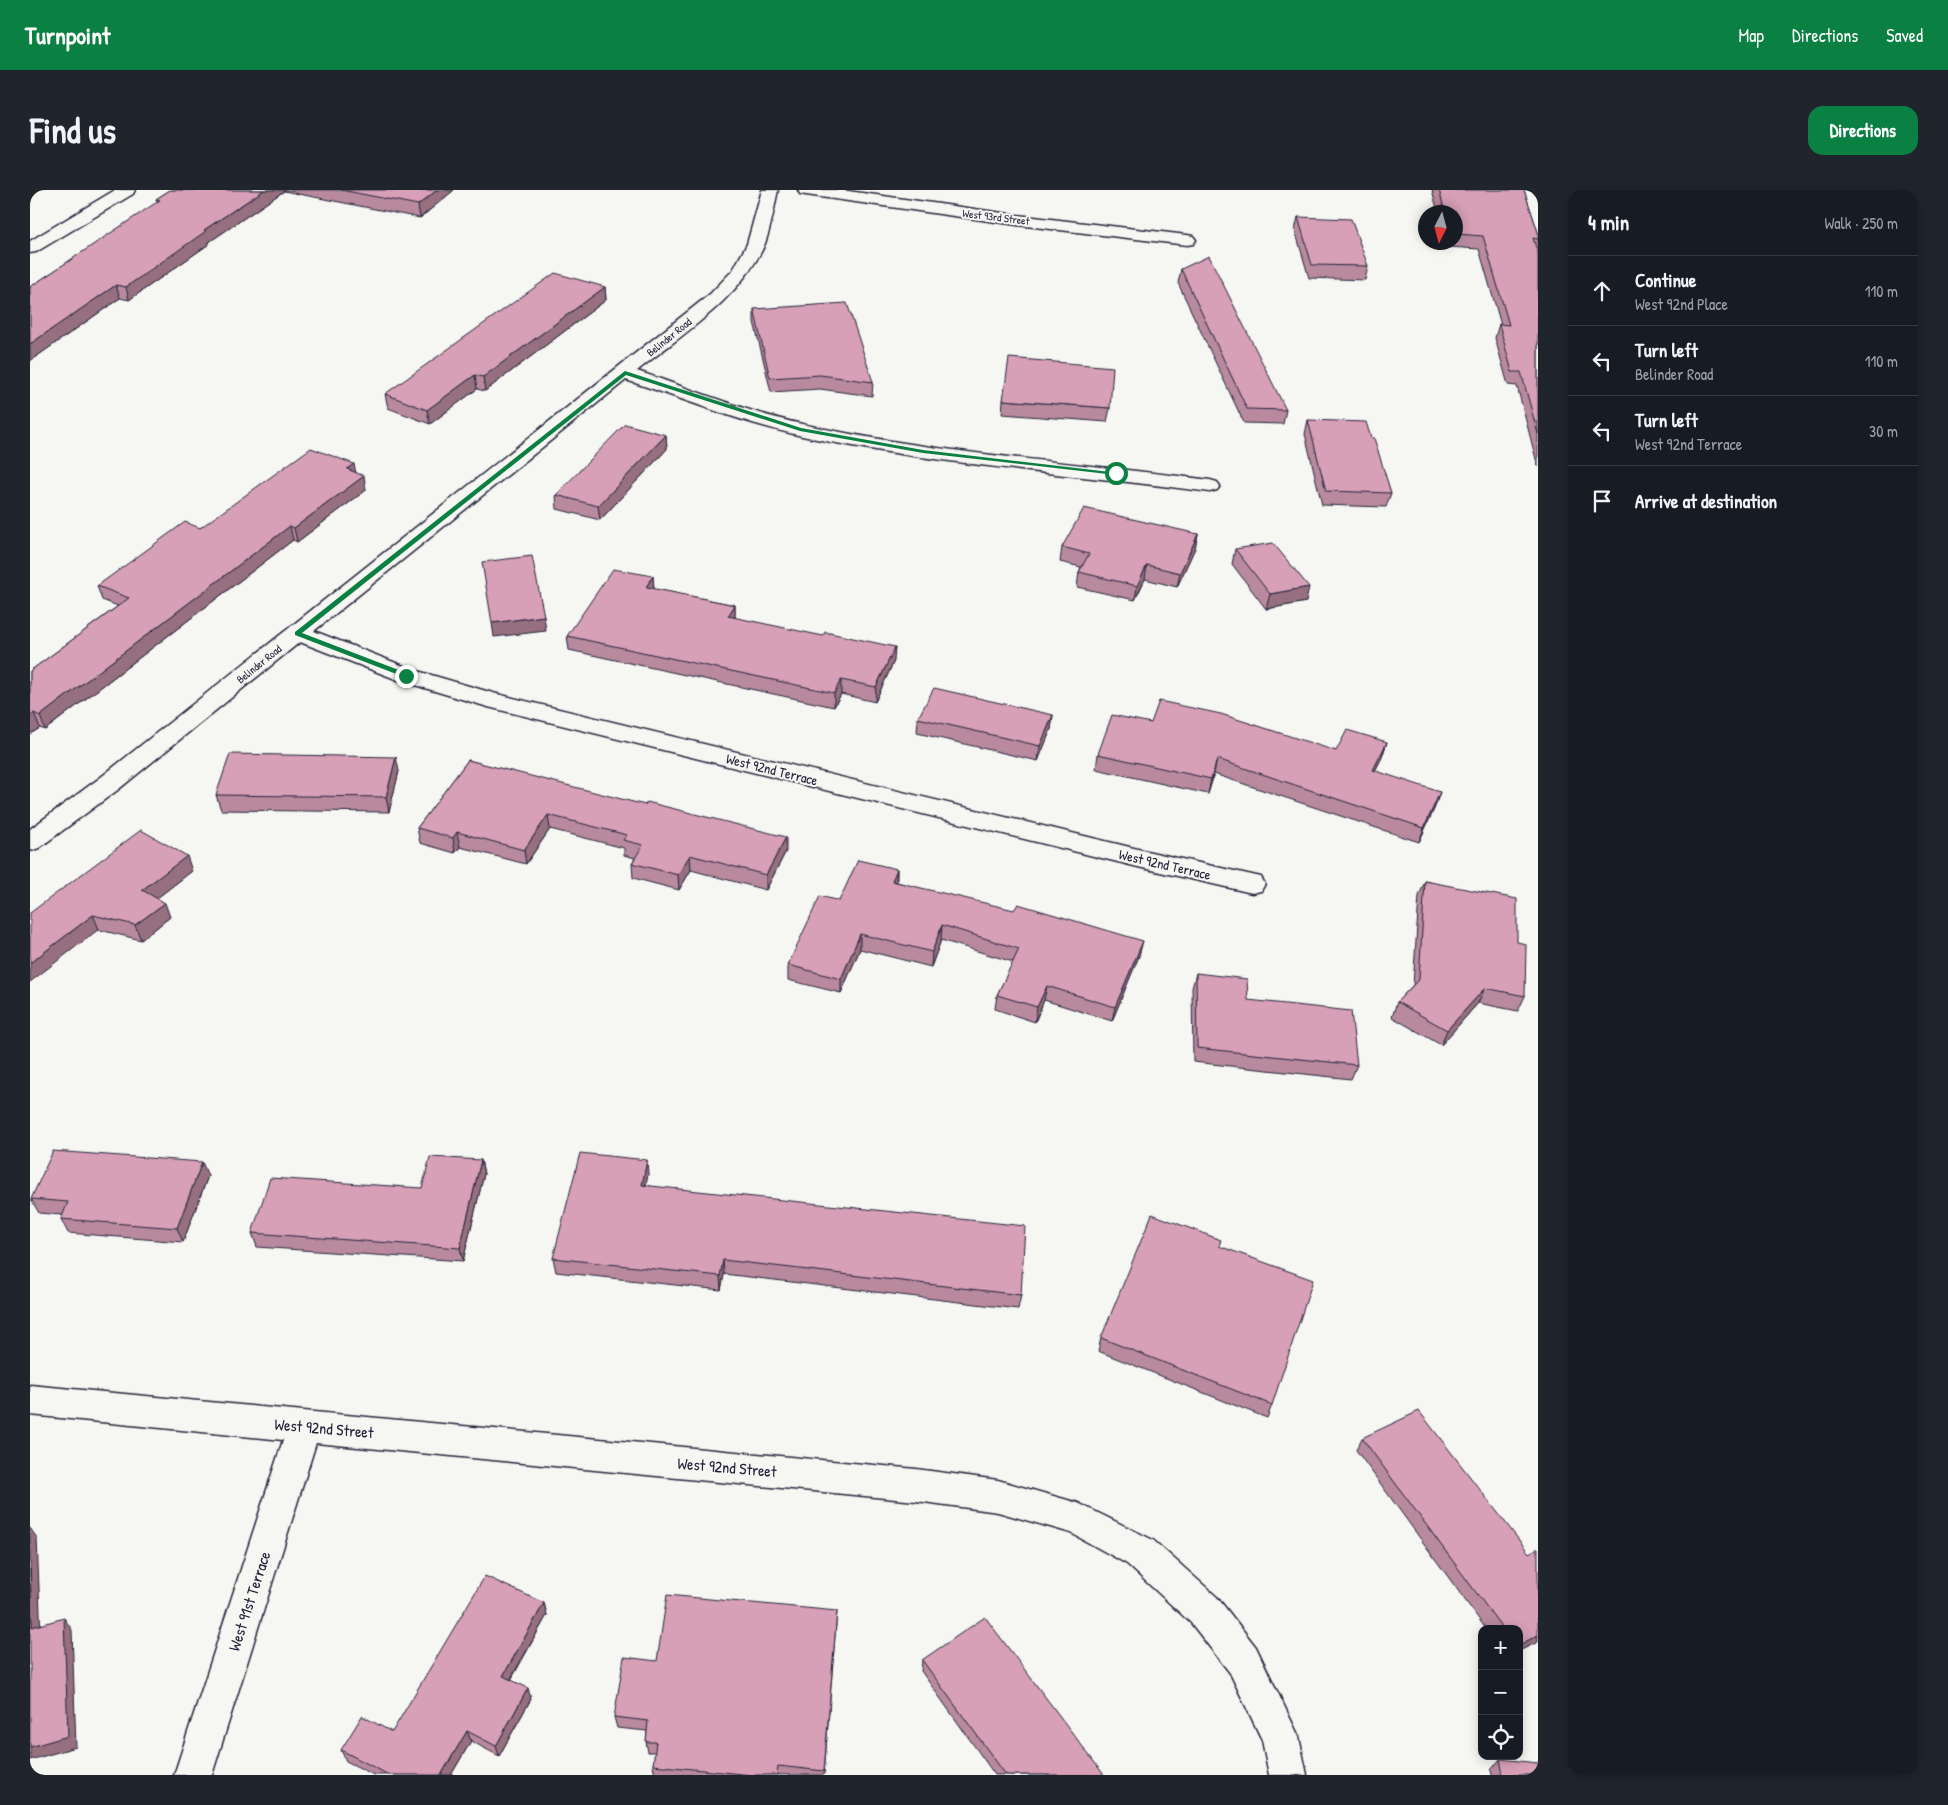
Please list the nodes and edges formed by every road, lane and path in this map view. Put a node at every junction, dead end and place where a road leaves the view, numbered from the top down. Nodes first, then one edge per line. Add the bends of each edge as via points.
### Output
1 (127, 190) edge
2 (770, 190) edge
3 (806, 190) edge
4 (1187, 240) dead end
5 (30, 248) edge
6 (625, 373) junction
7 (1210, 486) dead end
8 (297, 633) junction
9 (30, 842) edge
10 (1252, 884) dead end
11 (30, 1400) edge
12 (304, 1426) junction
13 (193, 1775) edge
14 (1288, 1775) edge

1 - 5 street
2 - 6 street, Belinder Road via 756,244 740,273 716,298
3 - 4 street, West 93rd Street
6 - 7 street via 758,417 866,442
6 - 8 street, Belinder Road
8 - 9 street, Belinder Road via 110,783
8 - 10 street, West 92nd Terrace via 406,676 488,699
11 - 12 street, West 92nd Street
12 - 13 street, West 91st Terrace
12 - 14 street, West 92nd Street via 916,1485 998,1496 1078,1519 1140,1552 1204,1610 1242,1660 1280,1737

